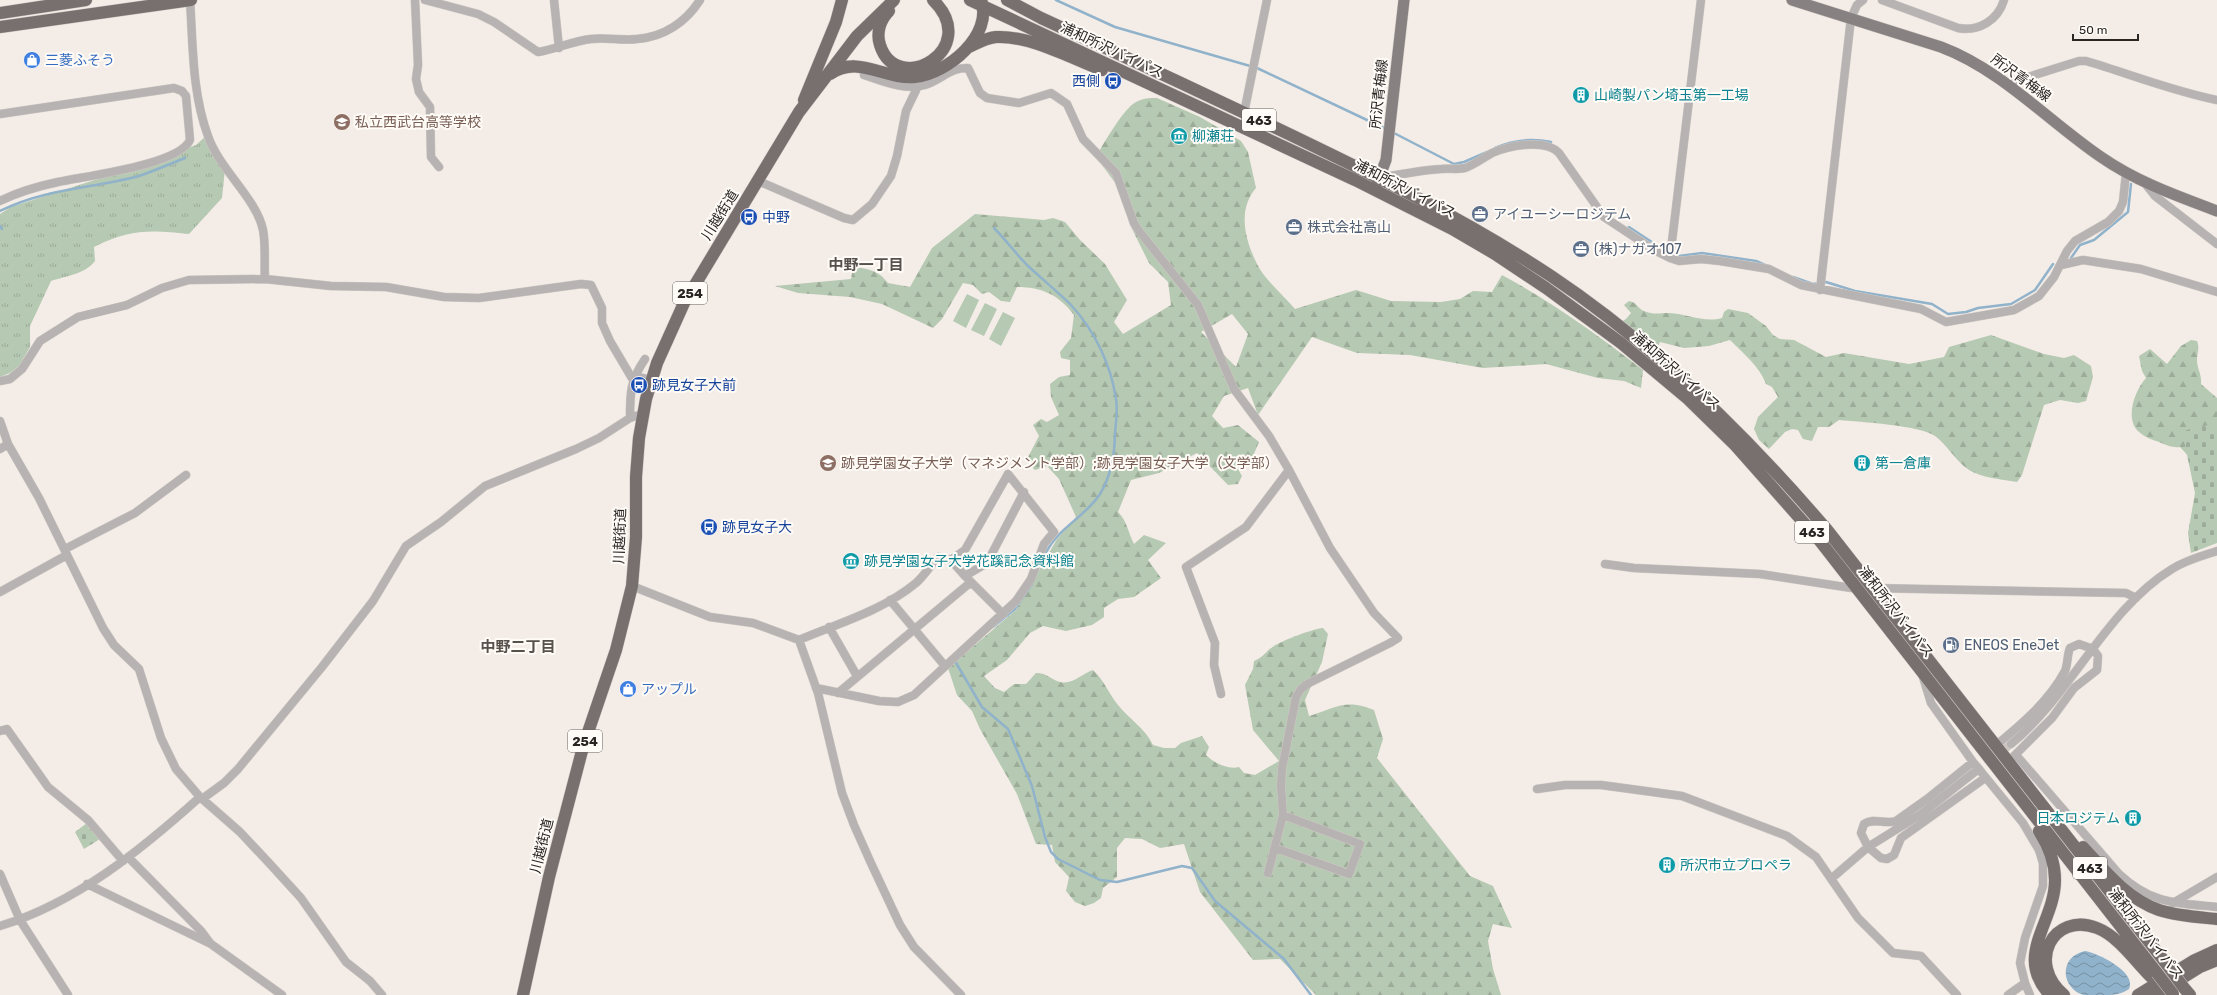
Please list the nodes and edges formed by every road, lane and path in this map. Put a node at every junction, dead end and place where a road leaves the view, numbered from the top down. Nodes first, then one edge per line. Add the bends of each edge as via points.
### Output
1 (86, 0) edge
2 (190, 0) edge
3 (415, 0) edge
4 (425, 0) edge
5 (554, 0) edge
6 (700, 0) edge
7 (842, 0) edge
8 (895, 0) edge
9 (933, 0) edge
10 (970, 0) edge
11 (1008, 0) edge
12 (1266, 0) edge
13 (1404, 0) edge
14 (1702, 0) edge
15 (1792, 0) edge
16 (1863, 0) edge
17 (1882, 0) edge
18 (2004, 0) edge
19 (1027, 1) edge
20 (982, 3) edge
21 (0, 13) edge
22 (1851, 18) junction
23 (0, 27) edge
24 (559, 48) junction
25 (967, 48) junction
26 (1138, 62) junction
27 (864, 75) dead end
28 (826, 76) junction
29 (2006, 84) junction
30 (918, 86) junction
31 (2217, 100) edge
32 (1189, 102) junction
33 (801, 108) junction
34 (1244, 113) junction
35 (0, 114) edge
36 (439, 167) dead end
37 (2126, 173) junction
38 (1380, 177) junction
39 (758, 181) junction
40 (2144, 182) junction
41 (1374, 189) junction
42 (0, 201) edge
43 (2217, 211) edge
44 (2217, 244) edge
45 (1670, 258) junction
46 (2061, 265) junction
47 (265, 279) junction
48 (1820, 290) junction
49 (2217, 292) edge
50 (645, 359) dead end
51 (634, 378) junction
52 (651, 380) junction
53 (0, 381) edge
54 (642, 414) junction
55 (630, 418) junction
56 (0, 421) edge
57 (8, 444) junction
58 (0, 449) edge
59 (1289, 470) junction
60 (186, 475) dead end
61 (1024, 492) junction
62 (2217, 550) edge
63 (66, 552) junction
64 (951, 560) junction
65 (1606, 564) dead end
66 (968, 579) junction
67 (632, 586) junction
68 (1872, 588) junction
69 (1858, 589) junction
70 (0, 592) edge
71 (2136, 598) junction
72 (890, 600) junction
73 (1002, 614) junction
74 (829, 627) junction
75 (914, 630) junction
76 (799, 640) junction
77 (2093, 649) junction
78 (945, 666) junction
79 (1920, 668) junction
80 (857, 676) junction
81 (816, 688) junction
82 (838, 693) junction
83 (1221, 694) dead end
84 (1962, 722) junction
85 (0, 730) edge
86 (2011, 744) tunnel mouth
87 (1995, 746) junction
88 (1973, 762) junction
89 (2012, 762) junction
90 (1976, 771) tunnel mouth
91 (1986, 778) junction
92 (1537, 789) dead end
93 (201, 798) junction
94 (1283, 815) junction
95 (1868, 847) junction
96 (1275, 848) junction
97 (125, 859) junction
98 (1268, 873) dead end
99 (0, 874) edge
100 (2217, 877) edge
101 (1832, 878) junction
102 (87, 884) junction
103 (2173, 903) junction
104 (2217, 907) edge
105 (2217, 919) edge
106 (20, 920) junction
107 (0, 926) edge
108 (211, 944) junction
109 (2217, 950) edge
110 (2217, 960) edge
111 (2154, 975) junction
112 (2025, 983) junction
113 (525, 993) edge
114 (2178, 993) edge
115 (68, 995) edge
116 (282, 995) edge
117 (382, 995) edge
118 (961, 995) edge
119 (1956, 995) edge
120 (2008, 995) edge
121 (2030, 995) edge
122 (2050, 995) edge
123 (2064, 995) edge
124 (2138, 995) edge
125 (2155, 995) edge

1 - 21 highway
2 - 23 highway
2 - 47 street via 195,74 207,135 225,169 258,216 263,230
3 - 36 street via 418,66 416,79 419,92 430,107 432,158
4 - 24 street via 478,14 538,52
5 - 24 street
6 - 24 street via 687,19 666,31 637,39 591,39
7 - 33 highway via 836,22
8 - 9 highway via 881,22 878,39 886,57 898,65 910,68 923,66 935,59 943,51 948,40 949,28 946,17
8 - 28 highway, 川越街道 / 254 via 857,36
8 - 33 highway, 川越街道 / 254 via 840,49
10 - 20 highway, 浦和所沢バイパス / 463
11 - 26 highway, 浦和所沢バイパス / 463 via 1041,18
12 - 34 street
13 - 38 main road, 所沢青梅線 via 1386,160
14 - 45 street
15 - 22 main road, 所沢青梅線
16 - 22 street via 1857,5
17 - 18 street via 1963,29 1978,27 1988,22 1997,15
19 - 26 highway
20 - 25 highway via 982,27
20 - 32 highway, 浦和所沢バイパス / 463
22 - 29 main road, 所沢青梅線 via 1953,52 1984,68
22 - 48 street
25 - 28 highway via 945,65 917,77 889,74 853,65 836,69
25 - 32 highway via 995,38 1020,40
26 - 34 highway, 浦和所沢バイパス / 463
27 - 30 street via 897,85
28 - 33 highway, 川越街道 / 254
29 - 31 street via 2086,61 2173,90
29 - 37 main road, 所沢青梅線 via 2101,157
30 - 39 street via 906,111 898,156 890,176 872,204 853,220
30 - 59 street via 938,79 957,68 968,68 980,93 987,98 1019,103 1051,93 1067,104 1082,139 1116,173 1139,231 1198,305 1230,382 1269,436
32 - 41 highway, 浦和所沢バイパス / 463
33 - 39 highway, 川越街道 / 254
34 - 38 highway, 浦和所沢バイパス / 463
35 - 42 street via 174,88 186,96 190,140 179,152 138,166 58,182
37 - 40 main road, 所沢青梅線
37 - 46 street via 2123,202 2119,211 2108,222 2075,241 2067,250
38 - 41 main road, 所沢青梅線
38 - 45 street via 1465,168 1493,153 1509,148 1548,146 1559,153 1604,217
38 - 68 highway, 浦和所沢バイパス / 463 via 1493,239 1553,278 1636,340 1696,391 1782,477
39 - 52 highway, 川越街道 / 254 via 681,309 664,344
40 - 43 main road, 所沢青梅線
40 - 44 street via 2155,196
41 - 69 highway, 浦和所沢バイパス / 463 via 1495,254 1588,317 1621,343 1688,399 1735,445
45 - 48 street via 1679,261 1701,259 1752,265 1769,269 1801,285
46 - 48 street via 2039,296 2014,310 1946,322 1921,309
46 - 49 street via 2083,260 2141,269
47 - 51 street via 331,286 386,287 444,297 479,298 581,284 591,285 602,308 602,323 610,341
47 - 53 street via 189,280 162,288 127,305 78,317 40,341 22,369 10,379
50 - 51 street
51 - 52 street
51 - 55 street via 630,389
52 - 54 highway, 川越街道 / 254
54 - 55 street
54 - 67 highway, 川越街道 / 254 via 636,477 636,537
55 - 93 street via 576,449 485,486 441,522 406,546 373,601 322,667 238,769 224,783
56 - 57 street
57 - 58 street
57 - 63 street
59 - 83 street via 1246,528 1186,567 1215,643 1214,665
59 - 94 street via 1330,548 1374,614 1398,638 1301,689 1296,697 1291,717 1282,769
60 - 63 street via 135,513
61 - 64 street via 1008,474 965,550
61 - 66 street via 987,563
61 - 73 street via 1054,532 1044,544 1031,579 1016,601
62 - 71 street via 2172,568
63 - 70 street
63 - 93 street via 103,628 114,645 139,669 161,738 176,769
64 - 66 street
64 - 72 street via 938,557 916,582
65 - 69 street via 1634,568 1760,574
66 - 73 street
66 - 75 street
67 - 76 street via 710,617 752,623
67 - 113 highway, 川越街道 / 254 via 616,650 583,747 550,877
68 - 71 street via 2126,593
68 - 87 highway, 浦和所沢バイパス / 463
69 - 79 highway, 浦和所沢バイパス / 463
71 - 77 street
72 - 74 street via 860,617
72 - 75 street
73 - 78 street
74 - 76 street
74 - 80 street
75 - 78 street
75 - 80 street
76 - 81 street
77 - 86 street via 2040,718
77 - 87 street via 2079,644 2070,648 2066,669 2053,688 2027,718
77 - 89 street via 2098,656 2097,670 2074,688
78 - 82 street via 914,695 898,702
79 - 84 highway, 浦和所沢バイパス / 463
79 - 88 street via 1931,703
80 - 82 street
81 - 82 street
81 - 118 street via 842,793 854,826 900,925 914,947
84 - 111 highway, 浦和所沢バイパス / 463
84 - 122 highway via 2038,829 2050,854 2055,874 2054,890 2034,958 2036,975
85 - 97 street via 7,729 48,787 88,820
87 - 89 highway, 浦和所沢バイパス / 463
88 - 91 street
88 - 95 street via 1896,821 1873,821 1864,824 1862,833
89 - 103 street via 2136,889
89 - 105 highway via 2126,891 2158,910
89 - 114 highway, 浦和所沢バイパス / 463, bridge via 2168,966
90 - 95 street via 1921,814
91 - 95 street via 1901,838 1891,858 1881,858
91 - 112 street via 2032,837 2043,863 2043,886 2020,963
92 - 101 street via 1601,784 1682,796 1797,842 1816,857
93 - 97 street
93 - 117 street via 240,832 270,864 301,898 346,962
94 - 96 street
94 - 96 street via 1360,844 1349,874
95 - 101 street
96 - 98 street
97 - 102 street
97 - 108 street via 201,931
99 - 106 street
100 - 103 street
101 - 119 street via 1858,918 1887,948 1893,953 1921,956
102 - 106 street via 46,909
102 - 108 street
103 - 104 street
106 - 107 street
106 - 115 street
108 - 116 street
109 - 124 highway via 2193,961
110 - 125 highway via 2200,967
111 - 114 highway, 浦和所沢バイパス / 463, bridge
111 - 123 highway via 2106,932 2090,926 2074,926 2053,938 2046,953 2049,977
112 - 120 street
112 - 121 street

